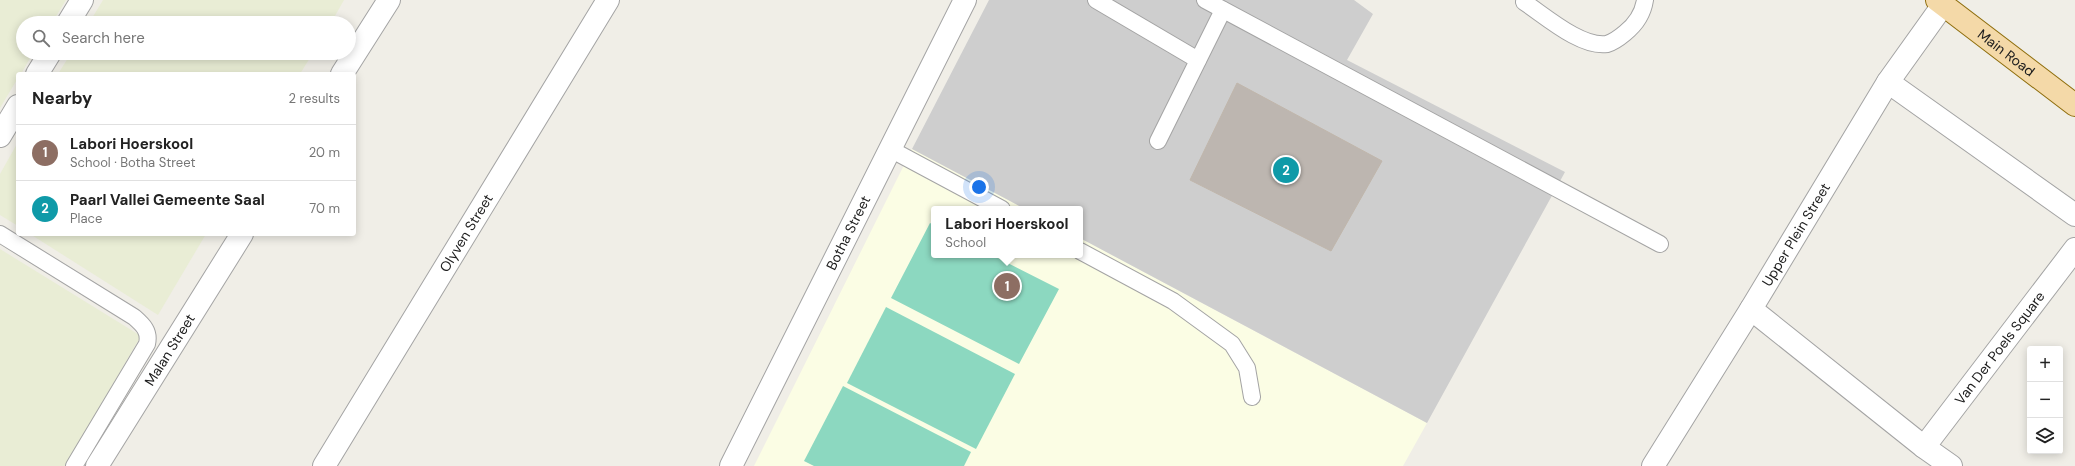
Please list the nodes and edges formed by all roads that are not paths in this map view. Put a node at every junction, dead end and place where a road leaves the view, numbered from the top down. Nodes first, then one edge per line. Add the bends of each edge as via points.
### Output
1 (82, 0) edge
2 (388, 0) edge
3 (608, 0) edge
4 (965, 0) edge
5 (1096, 0) edge
6 (1205, 0) edge
7 (1645, 0) edge
8 (1524, 2) dead end
9 (1940, 2) edge
10 (1223, 10) junction
11 (72, 16) edge
12 (356, 51) edge
13 (46, 60) edge
14 (351, 60) edge
15 (1198, 60) junction
16 (38, 72) edge
17 (343, 72) edge
18 (1888, 82) junction
19 (2075, 105) edge
20 (16, 109) edge
21 (0, 136) edge
22 (1158, 140) dead end
23 (890, 149) junction
24 (996, 206) edge
25 (2075, 215) edge
26 (0, 234) edge
27 (241, 236) edge
28 (1660, 244) dead end
29 (2075, 248) edge
30 (1083, 253) edge
31 (1751, 309) junction
32 (1252, 397) dead end
33 (1924, 447) junction
34 (74, 466) edge
35 (97, 466) edge
36 (324, 466) edge
37 (732, 466) edge
38 (1653, 466) edge
39 (1951, 466) edge

1 - 11 street
2 - 12 street
3 - 36 street, Olyven Street
4 - 23 street, Botha Street
5 - 15 lane
6 - 10 lane
7 - 8 lane via 1631,29 1616,41 1605,44 1588,42 1577,37
9 - 18 street, Upper Plein Street
9 - 19 main road, Main Road
10 - 15 lane
10 - 28 lane
13 - 16 street
14 - 17 street
15 - 22 lane
18 - 25 street
18 - 31 street, Upper Plein Street
20 - 21 street
23 - 24 lane
23 - 37 street, Botha Street
26 - 34 lane via 134,317 146,328 149,337
27 - 35 street, Malan Street
29 - 33 street, Van Der Poels Square
30 - 32 lane via 1173,301 1232,344 1247,368
31 - 33 street
31 - 38 street, Upper Plein Street
33 - 39 street

